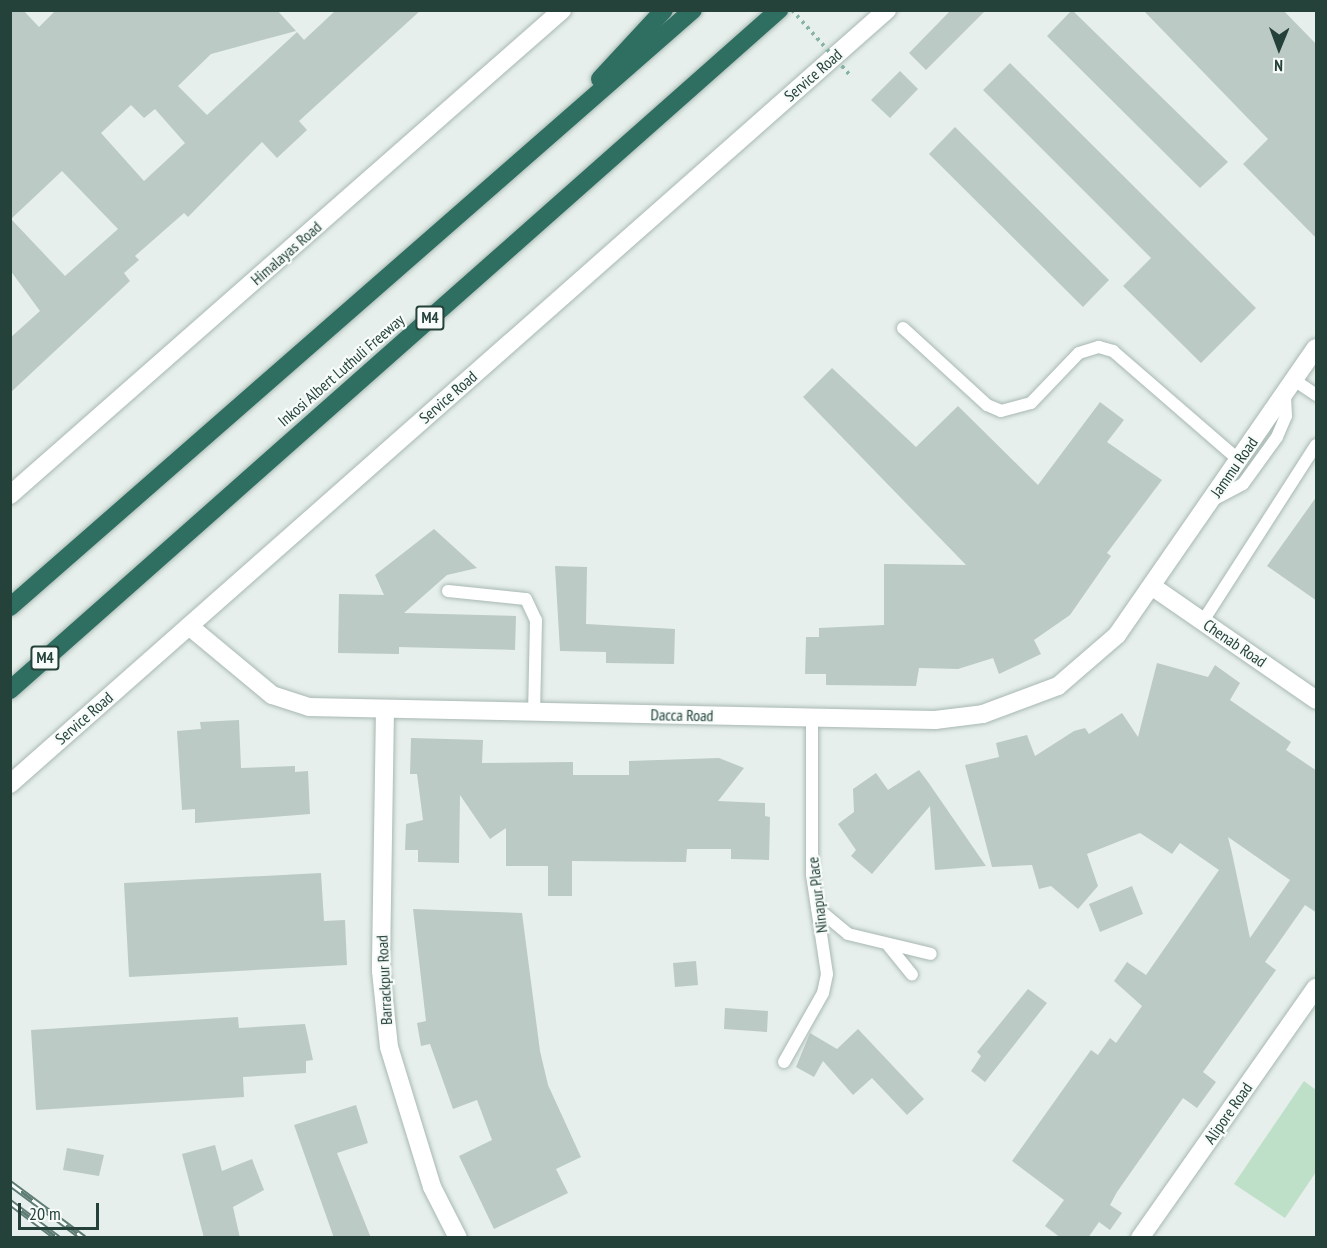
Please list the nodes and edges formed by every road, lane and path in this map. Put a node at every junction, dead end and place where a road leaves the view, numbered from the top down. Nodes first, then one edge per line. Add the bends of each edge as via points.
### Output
1 (562, 10) edge
2 (664, 10) edge
3 (693, 10) edge
4 (779, 10) edge
5 (792, 10) edge
6 (887, 10) edge
7 (849, 75) dead end
8 (524, 159) junction
9 (903, 328) dead end
10 (1317, 348) edge
11 (1290, 387) junction
12 (1317, 395) edge
13 (1317, 445) edge
14 (1239, 460) junction
15 (10, 495) edge
16 (1211, 501) junction
17 (1153, 587) junction
18 (448, 591) dead end
19 (10, 608) edge
20 (1203, 621) junction
21 (189, 626) junction
22 (10, 690) edge
23 (1317, 700) edge
24 (385, 709) junction
25 (534, 712) junction
26 (812, 717) junction
27 (10, 784) edge
28 (817, 907) junction
29 (888, 945) junction
30 (931, 954) dead end
31 (912, 975) dead end
32 (1317, 988) edge
33 (784, 1062) dead end
34 (458, 1238) edge
35 (1140, 1238) edge

1 - 15 street, Himalayas Road
2 - 8 highway
3 - 8 highway
4 - 22 highway, Inkosi Albert Luthuli Freeway / M4
5 - 7 path, bridge
6 - 21 street, Service Road
8 - 19 highway
9 - 14 lane via 987,405 1001,411 1031,403 1079,353 1099,347 1113,351
10 - 11 street, Jammu Road
11 - 12 lane
11 - 14 street, Jammu Road
11 - 16 lane via 1286,416 1277,437 1243,484
13 - 20 lane
14 - 16 street, Jammu Road
16 - 17 street, Jammu Road
17 - 20 street, Chenab Road
17 - 26 street, Dacca Road via 1089,664 1020,703 935,720
18 - 25 lane via 526,599 536,620
20 - 23 street, Chenab Road
21 - 24 street, Dacca Road via 272,695 309,707
21 - 27 street, Service Road
24 - 25 street, Dacca Road
24 - 34 street, Barrackpur Road via 381,971 389,1047 432,1187
25 - 26 street, Dacca Road
26 - 28 lane, Ninapur Place via 812,875
28 - 29 lane via 848,934
28 - 33 lane, Ninapur Place via 827,974 823,993
29 - 30 lane
29 - 31 lane
32 - 35 street, Alipore Road

